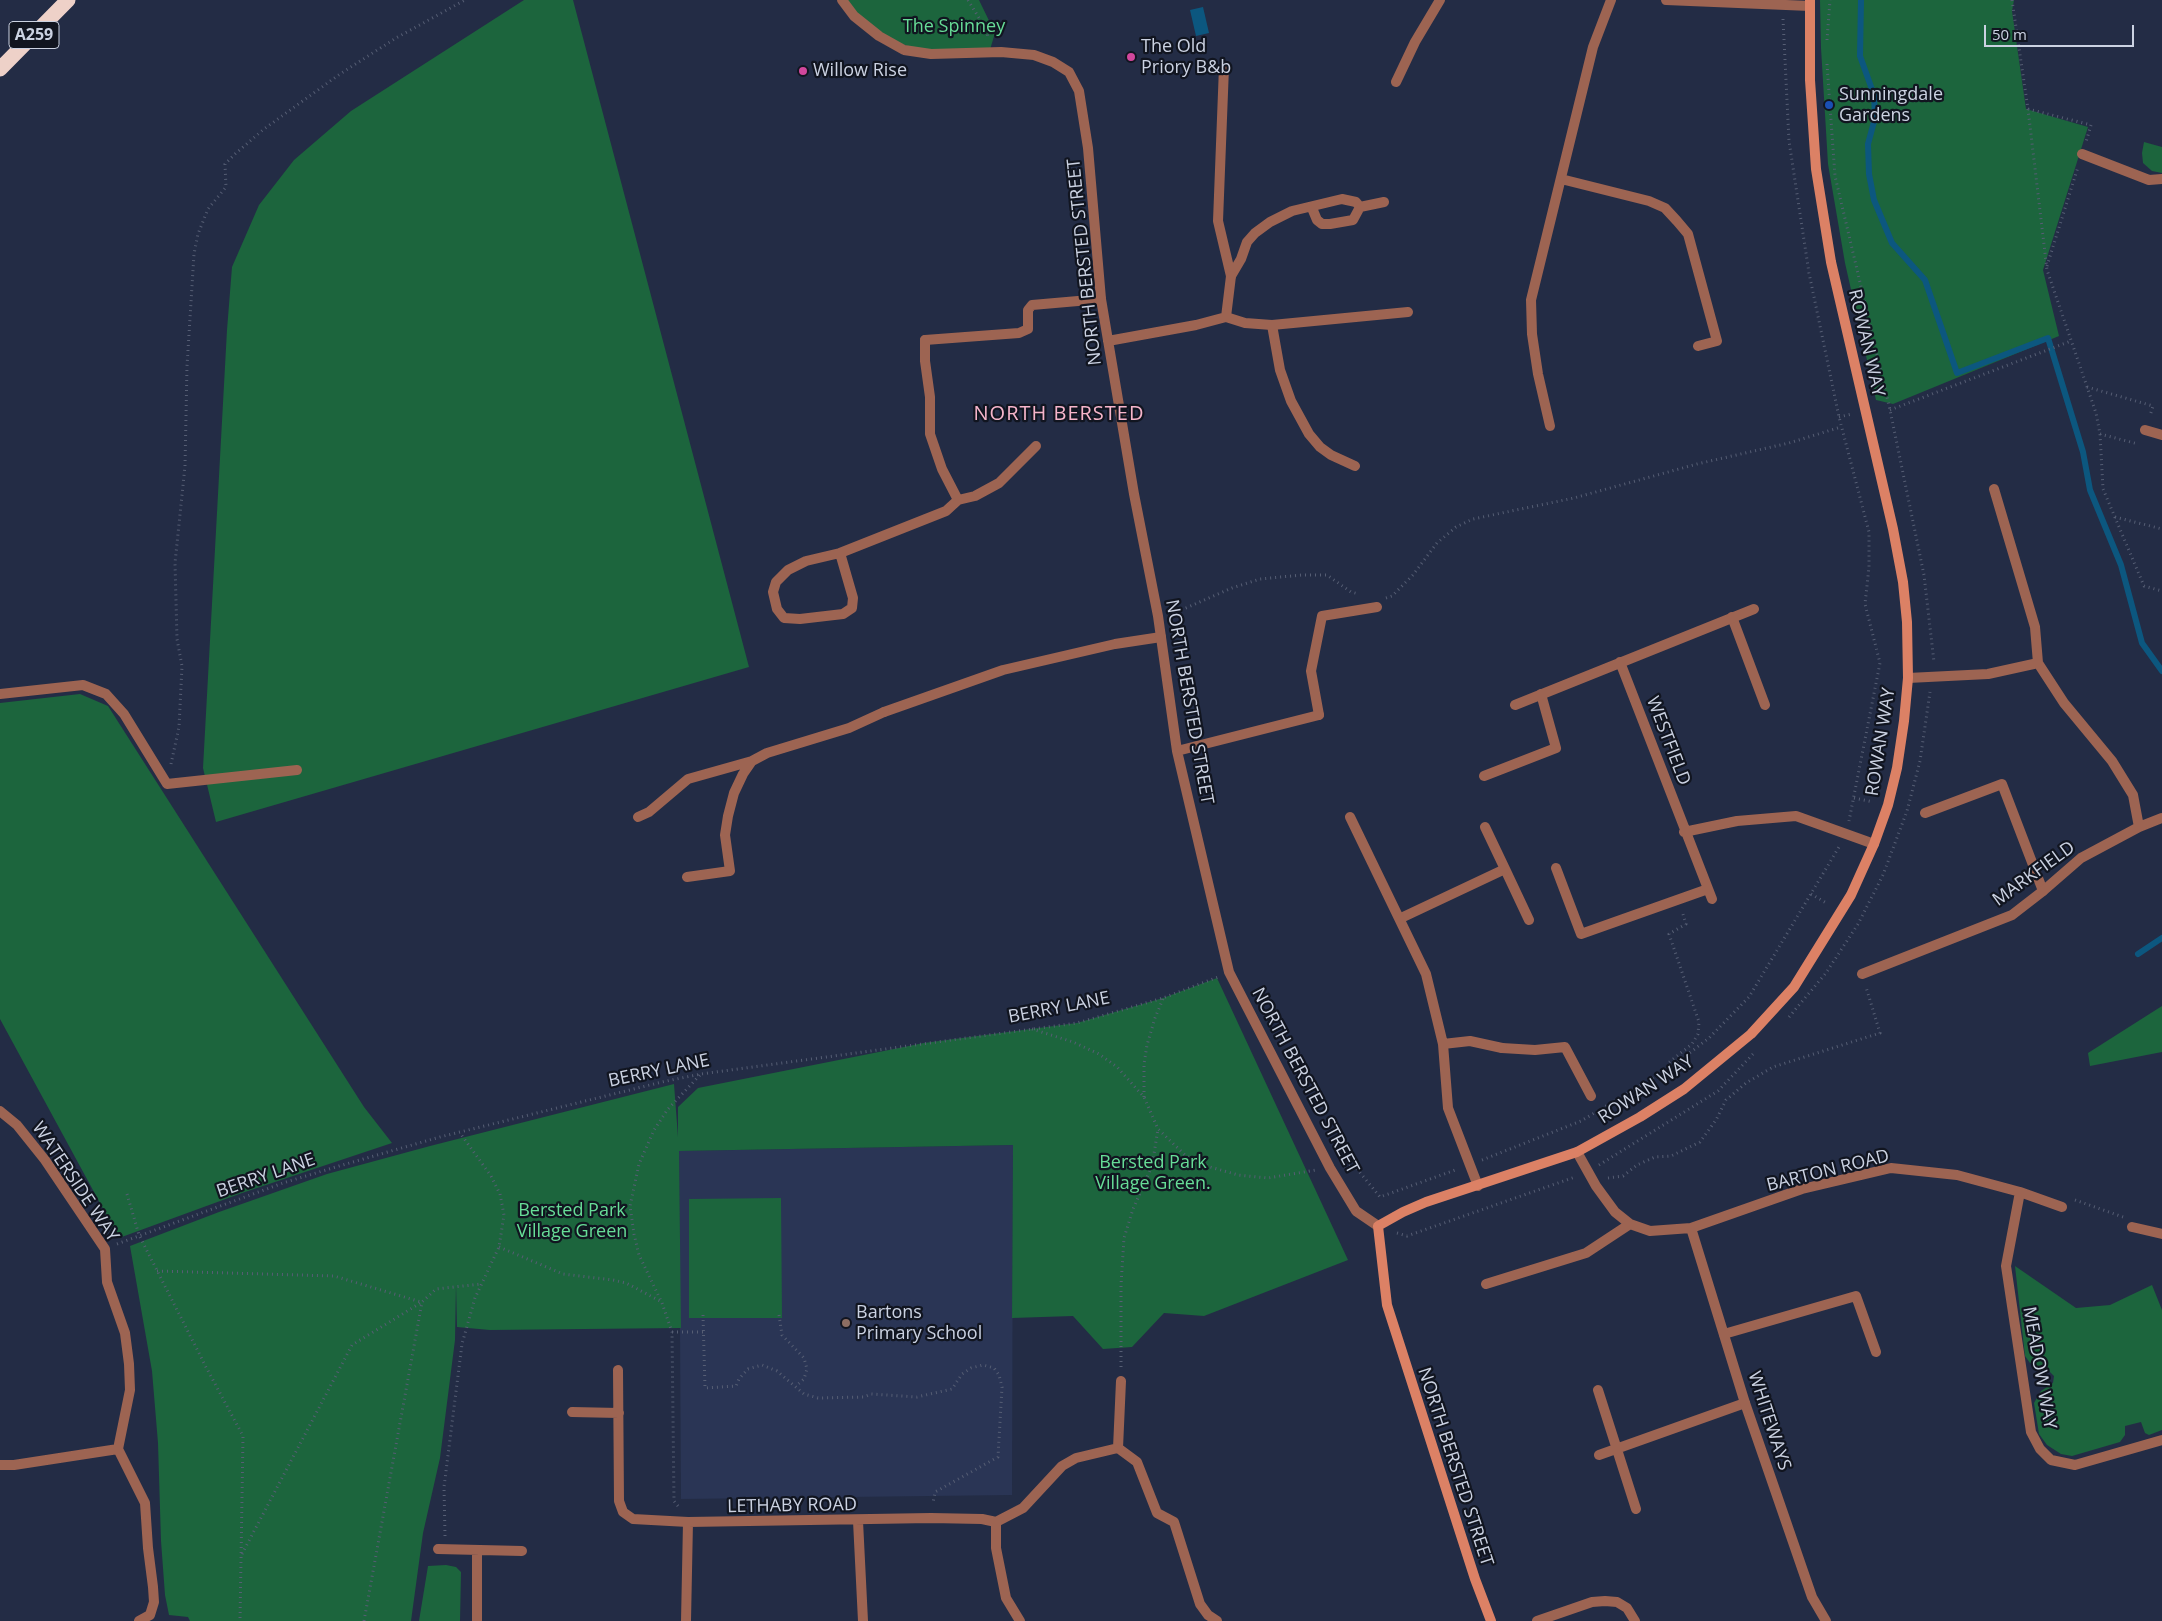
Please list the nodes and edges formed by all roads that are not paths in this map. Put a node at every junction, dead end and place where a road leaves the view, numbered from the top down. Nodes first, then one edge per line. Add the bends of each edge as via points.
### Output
1 (68, 0) edge
2 (842, 0) edge
3 (1440, 0) edge
4 (1611, 0) edge
5 (1666, 0) edge
6 (1810, 3) edge
7 (1224, 67) dead end
8 (0, 69) edge
9 (1396, 82) dead end
10 (2082, 154) road end
11 (1561, 179) junction
12 (2162, 179) edge
13 (1384, 202) dead end
14 (1360, 207) junction
15 (1312, 208) junction
16 (1231, 276) junction
17 (1101, 299) junction
18 (1408, 312) dead end
19 (1226, 317) junction
20 (1272, 325) junction
21 (1108, 341) junction
22 (1698, 346) dead end
23 (1550, 426) dead end
24 (2145, 430) road end
25 (2162, 435) edge
26 (1036, 446) dead end
27 (1355, 466) dead end
28 (1994, 489) dead end
29 (958, 500) junction
30 (840, 553) junction
31 (1378, 603) road end
32 (1754, 609) dead end
33 (1732, 617) junction
34 (1161, 637) junction
35 (1620, 662) junction
36 (2038, 663) junction
37 (1908, 678) junction
38 (0, 694) edge
39 (1541, 694) junction
40 (1515, 705) dead end
41 (1765, 705) dead end
42 (1177, 750) junction
43 (752, 761) junction
44 (297, 770) dead end
45 (1484, 776) dead end
46 (1925, 813) dead end
47 (638, 817) dead end
48 (1350, 817) dead end
49 (2162, 818) edge
50 (1485, 827) dead end
51 (2140, 827) junction
52 (1684, 832) junction
53 (1874, 844) junction
54 (1556, 868) dead end
55 (1505, 869) junction
56 (687, 877) dead end
57 (2043, 891) junction
58 (1401, 918) junction
59 (1530, 920) dead end
60 (1862, 974) road end
61 (1444, 1044) junction
62 (1591, 1096) dead end
63 (0, 1111) edge
64 (1577, 1152) junction
65 (1478, 1186) junction
66 (2020, 1192) junction
67 (2062, 1207) road end
68 (1630, 1224) junction
69 (1378, 1226) junction
70 (2132, 1227) road end
71 (1691, 1228) junction
72 (2162, 1234) edge
73 (1486, 1284) dead end
74 (1724, 1334) junction
75 (1876, 1352) dead end
76 (618, 1370) dead end
77 (1121, 1381) road end
78 (1598, 1390) dead end
79 (1745, 1403) junction
80 (572, 1412) dead end
81 (619, 1412) junction
82 (2162, 1440) edge
83 (1118, 1448) junction
84 (118, 1449) junction
85 (1616, 1449) junction
86 (1599, 1456) dead end
87 (0, 1465) edge
88 (1636, 1509) dead end
89 (858, 1521) junction
90 (688, 1522) junction
91 (996, 1522) junction
92 (442, 1549) road end
93 (477, 1551) junction
94 (522, 1551) dead end
95 (139, 1621) edge
96 (477, 1621) edge
97 (686, 1621) edge
98 (863, 1621) edge
99 (1020, 1621) edge
100 (1217, 1621) edge
101 (1491, 1621) edge
102 (1537, 1621) edge
103 (1635, 1621) edge
104 (1826, 1621) edge

1 - 8 highway, A259
2 - 17 street, NORTH BERSTED STREET via 854,16 904,50 931,54 1034,55 1070,72 1079,90 1088,148
3 - 9 street
4 - 11 street via 1594,47
5 - 6 street via 1783,5
6 - 37 street, ROWAN WAY via 1810,80 1816,169 1831,262 1903,582
7 - 16 street via 1218,221
10 - 12 street via 2149,180
11 - 22 street via 1649,201 1665,208 1688,234 1717,341
11 - 23 street via 1531,300 1538,374
13 - 14 street
14 - 15 street via 1356,202 1342,199
14 - 15 street via 1353,220 1330,224 1317,220
15 - 16 street via 1292,211 1255,233 1247,242
16 - 19 street
17 - 21 street, NORTH BERSTED STREET
17 - 29 street via 1032,305 1028,310 1028,329 1019,333 925,340 930,434 942,469
18 - 20 street
19 - 20 street via 1245,323
19 - 21 street
20 - 27 street via 1280,370 1291,401 1309,434 1331,455
21 - 34 street, NORTH BERSTED STREET
24 - 25 street
26 - 29 street via 999,483 976,496
28 - 36 street via 2035,627
29 - 30 street via 946,511
30 - 30 street via 852,608 843,614 784,618 777,609 773,592 776,582 788,570 806,561
31 - 42 street via 1322,616 1311,670 1318,716
32 - 33 street
33 - 35 street
33 - 41 street
34 - 42 street, NORTH BERSTED STREET
34 - 43 street via 1115,644 1003,670
35 - 39 street
35 - 52 street, WESTFIELD
36 - 37 street via 1988,674
36 - 51 street via 2064,703 2112,761 2132,794
37 - 53 street, ROWAN WAY via 1897,768
38 - 44 street via 83,685 106,694 124,714 167,784
39 - 40 street
39 - 45 street via 1556,748
42 - 69 street, NORTH BERSTED STREET via 1230,972 1330,1168 1356,1210
43 - 47 street via 688,779 649,812
43 - 56 street via 734,793 728,816 725,836 730,871
46 - 57 street via 2002,784
48 - 58 street
49 - 51 street, MARKFIELD
50 - 55 street
51 - 57 street, MARKFIELD via 2081,858
52 - 53 street via 1737,821 1796,816
52 - 54 street, WESTFIELD via 1710,894 1678,899 1581,934
53 - 64 street, ROWAN WAY via 1852,896 1794,987 1751,1034 1684,1089
55 - 58 street
55 - 59 street
57 - 60 street, MARKFIELD via 2012,915
58 - 61 street via 1426,974
61 - 62 street via 1470,1041 1502,1048 1535,1050 1565,1046
61 - 65 street via 1448,1108
63 - 84 street, WATERSIDE WAY via 45,1160 105,1249 106,1282 125,1333 129,1364 130,1390
64 - 65 street, ROWAN WAY
64 - 68 street, BARTON ROAD via 1615,1212
65 - 69 street, ROWAN WAY via 1426,1202
66 - 67 street, BARTON ROAD
66 - 71 street, BARTON ROAD via 1957,1175 1891,1168 1802,1189
66 - 82 street, MEADOW WAY via 2006,1266 2031,1432 2040,1450 2051,1460 2075,1465
68 - 71 street, BARTON ROAD via 1650,1230
68 - 73 street via 1586,1253
69 - 101 street, NORTH BERSTED STREET via 1387,1305 1474,1579
70 - 72 street
71 - 74 street, WHITEWAYS
74 - 75 street via 1856,1296
74 - 79 street, WHITEWAYS
76 - 81 street
77 - 83 street
78 - 85 street
79 - 85 street
79 - 104 street, WHITEWAYS via 1812,1597
80 - 81 street
81 - 90 street, LETHABY ROAD via 619,1501 623,1512 633,1519
83 - 91 street via 1076,1458 1062,1466 1023,1508
83 - 100 street via 1137,1462 1157,1513 1174,1522 1200,1604
84 - 87 street
84 - 95 street via 145,1503 154,1602 150,1615
85 - 86 street
85 - 88 street
89 - 90 street, LETHABY ROAD
89 - 91 street, LETHABY ROAD via 931,1518
89 - 98 street
90 - 97 street
91 - 99 street via 996,1548 1006,1598
92 - 93 street
93 - 94 street
93 - 96 street
102 - 103 street via 1592,1602 1605,1601 1617,1602 1627,1608

